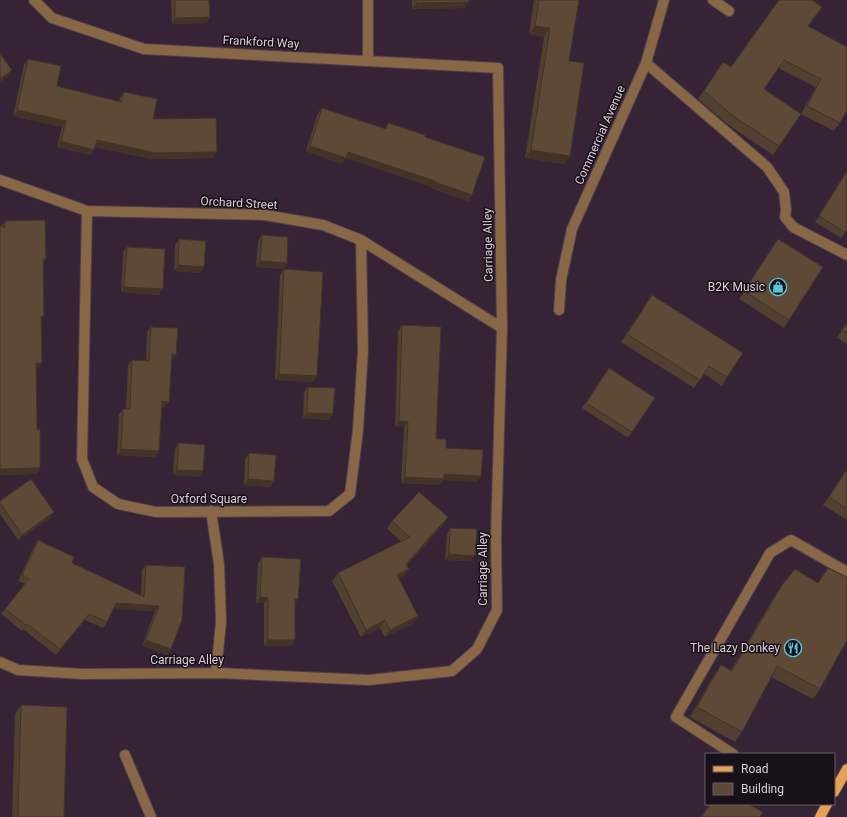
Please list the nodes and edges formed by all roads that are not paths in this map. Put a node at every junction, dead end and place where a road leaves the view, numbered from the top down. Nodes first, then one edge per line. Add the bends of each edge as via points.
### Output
1 (34, 0) edge
2 (368, 0) edge
3 (664, 0) edge
4 (713, 0) edge
5 (729, 11) dead end
6 (368, 61) junction
7 (646, 63) junction
8 (498, 68) joint
9 (0, 180) edge
10 (87, 211) junction
11 (361, 240) junction
12 (847, 255) edge
13 (558, 310) dead end
14 (502, 328) junction
15 (212, 512) junction
16 (847, 572) edge
17 (0, 662) edge
18 (216, 673) junction
19 (732, 753) edge
20 (125, 756) dead end
21 (847, 769) edge
22 (835, 790) edge
23 (826, 805) edge
24 (151, 817) edge
25 (820, 817) edge

1 - 6 street, Frankford Way via 52,18 144,49
2 - 6 street
3 - 7 street, Commercial Avenue
4 - 5 street
6 - 8 street, Frankford Way
7 - 12 street via 768,167 784,192 785,217 793,227
7 - 13 street, Commercial Avenue via 572,229 561,280
8 - 14 street, Carriage Alley
9 - 10 street, Orchard Street
10 - 11 street, Orchard Street via 265,215 324,225
10 - 15 street, Oxford Square via 82,459 92,487 118,504 156,512
11 - 14 street, Orchard Street
11 - 15 street, Oxford Square via 363,350 358,430 350,494 328,511
14 - 18 street, Carriage Alley via 496,537 498,610 477,649 452,671 369,680
15 - 18 street via 220,572 221,622
16 - 19 street via 791,540 770,553 676,717
17 - 18 street, Carriage Alley via 18,670 83,674
20 - 24 street
21 - 22 main road
23 - 25 main road

